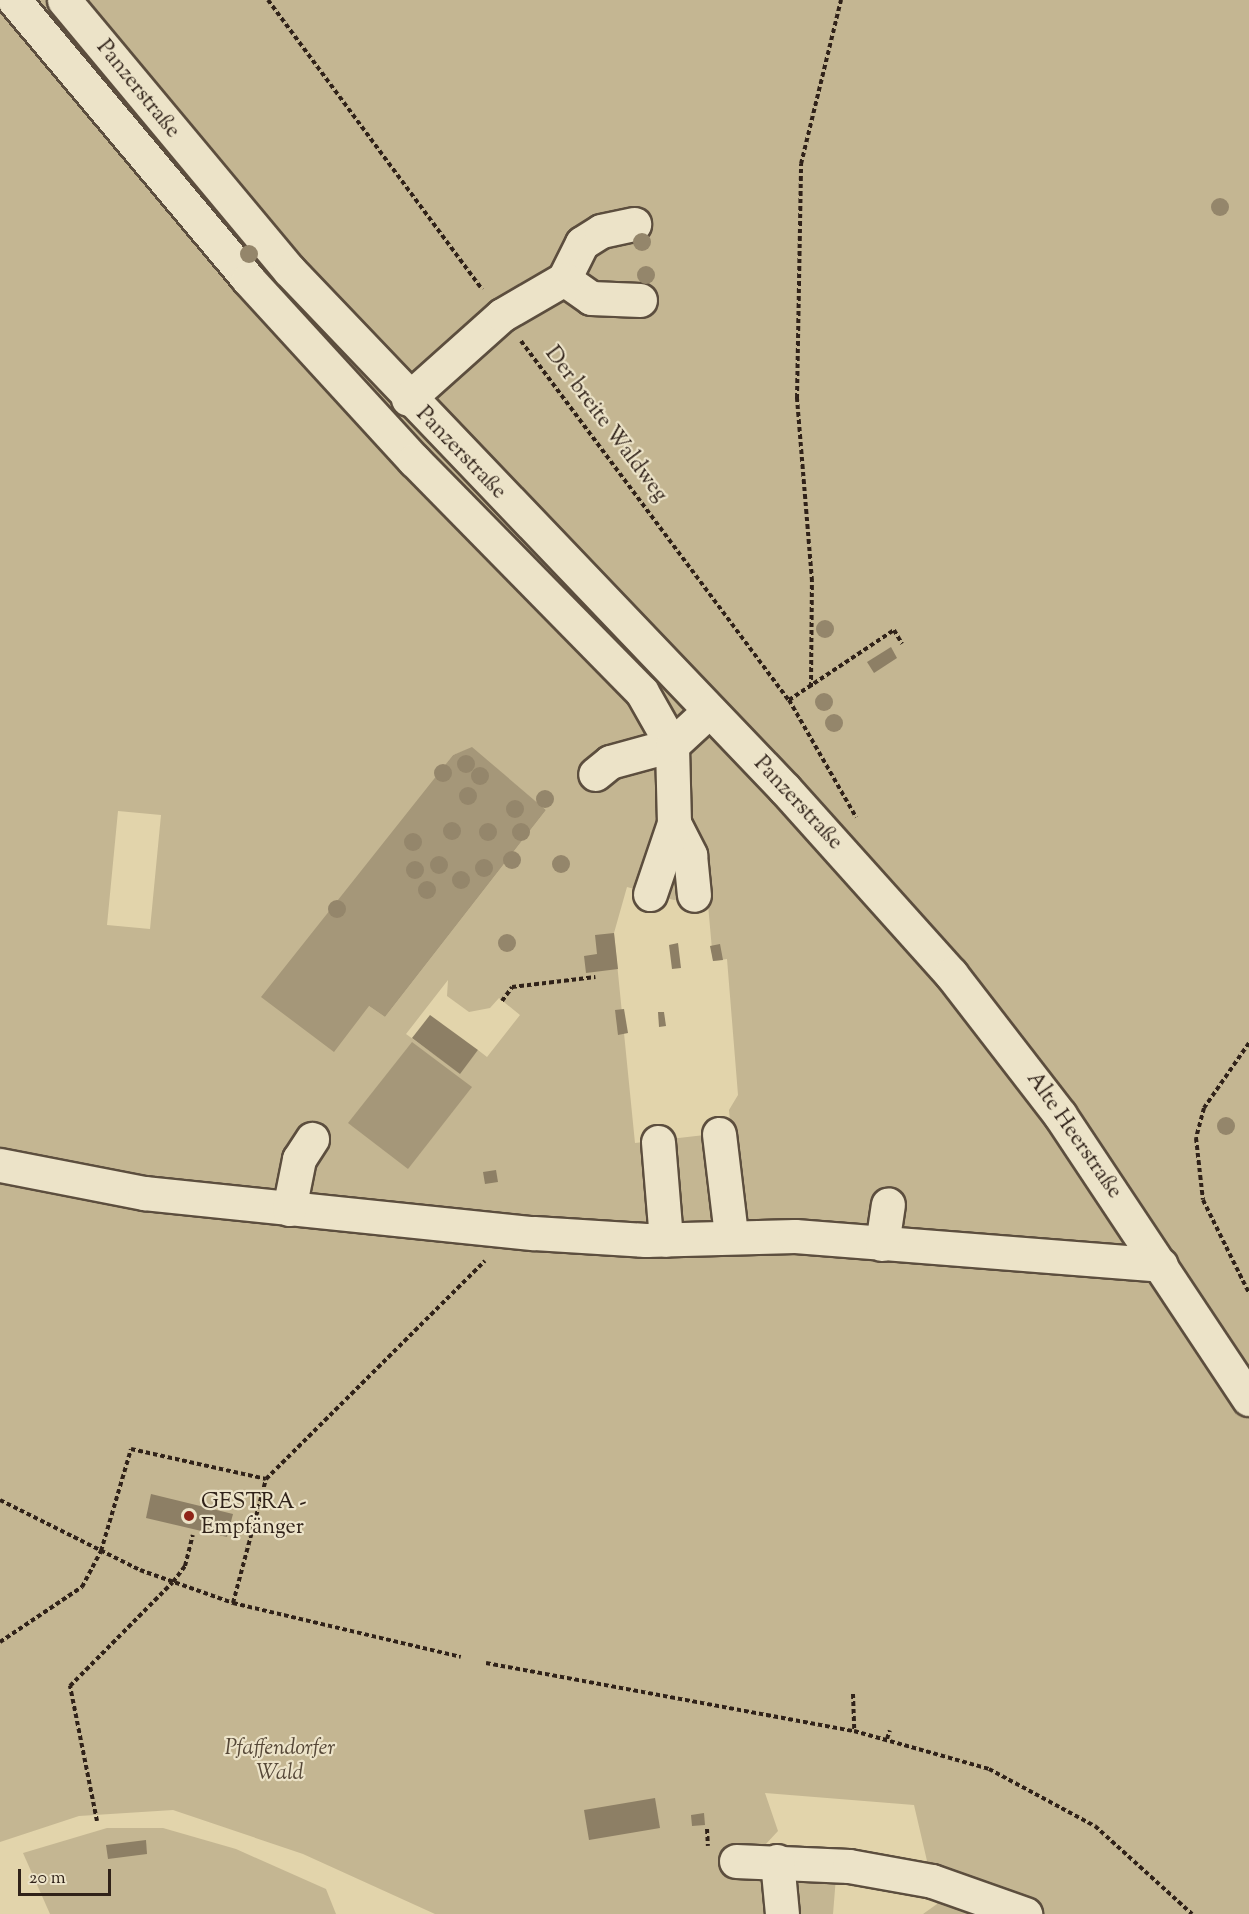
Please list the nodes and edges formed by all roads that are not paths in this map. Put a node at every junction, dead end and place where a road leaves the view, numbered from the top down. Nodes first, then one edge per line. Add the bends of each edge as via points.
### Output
1 (14, 0) edge
2 (64, 0) edge
3 (634, 224) dead end
4 (564, 279) junction
5 (640, 300) dead end
6 (408, 399) junction
7 (709, 711) junction
8 (672, 745) junction
9 (595, 774) dead end
10 (674, 823) junction
11 (876, 890) joint
12 (650, 894) dead end
13 (694, 895) dead end
14 (718, 1134) dead end
15 (312, 1139) dead end
16 (658, 1142) dead end
17 (0, 1165) edge
18 (888, 1204) dead end
19 (290, 1209) junction
20 (731, 1235) junction
21 (656, 1240) junction
22 (882, 1244) junction
23 (1161, 1265) junction
24 (1249, 1399) edge
25 (777, 1860) junction
26 (736, 1861) dead end
27 (782, 1914) edge
28 (1025, 1914) edge

1 - 8 street via 248,279 414,460 642,692
2 - 6 street, Panzerstraße via 289,270
3 - 4 street via 601,231 582,243
4 - 5 street via 591,298
4 - 6 street via 502,315
6 - 7 street, Panzerstraße
7 - 8 street
7 - 11 street, Panzerstraße
8 - 9 street via 610,762
8 - 10 street
10 - 12 street
10 - 13 street via 690,855
11 - 23 street, Alte Heerstraße via 1006,1041
14 - 20 street
15 - 19 street via 299,1160
16 - 21 street
17 - 19 street via 144,1193
18 - 22 street
19 - 21 street
20 - 21 street
20 - 22 street
22 - 23 street
23 - 24 street, Alte Heerstraße
25 - 26 street
25 - 27 street
25 - 28 street via 932,1881

